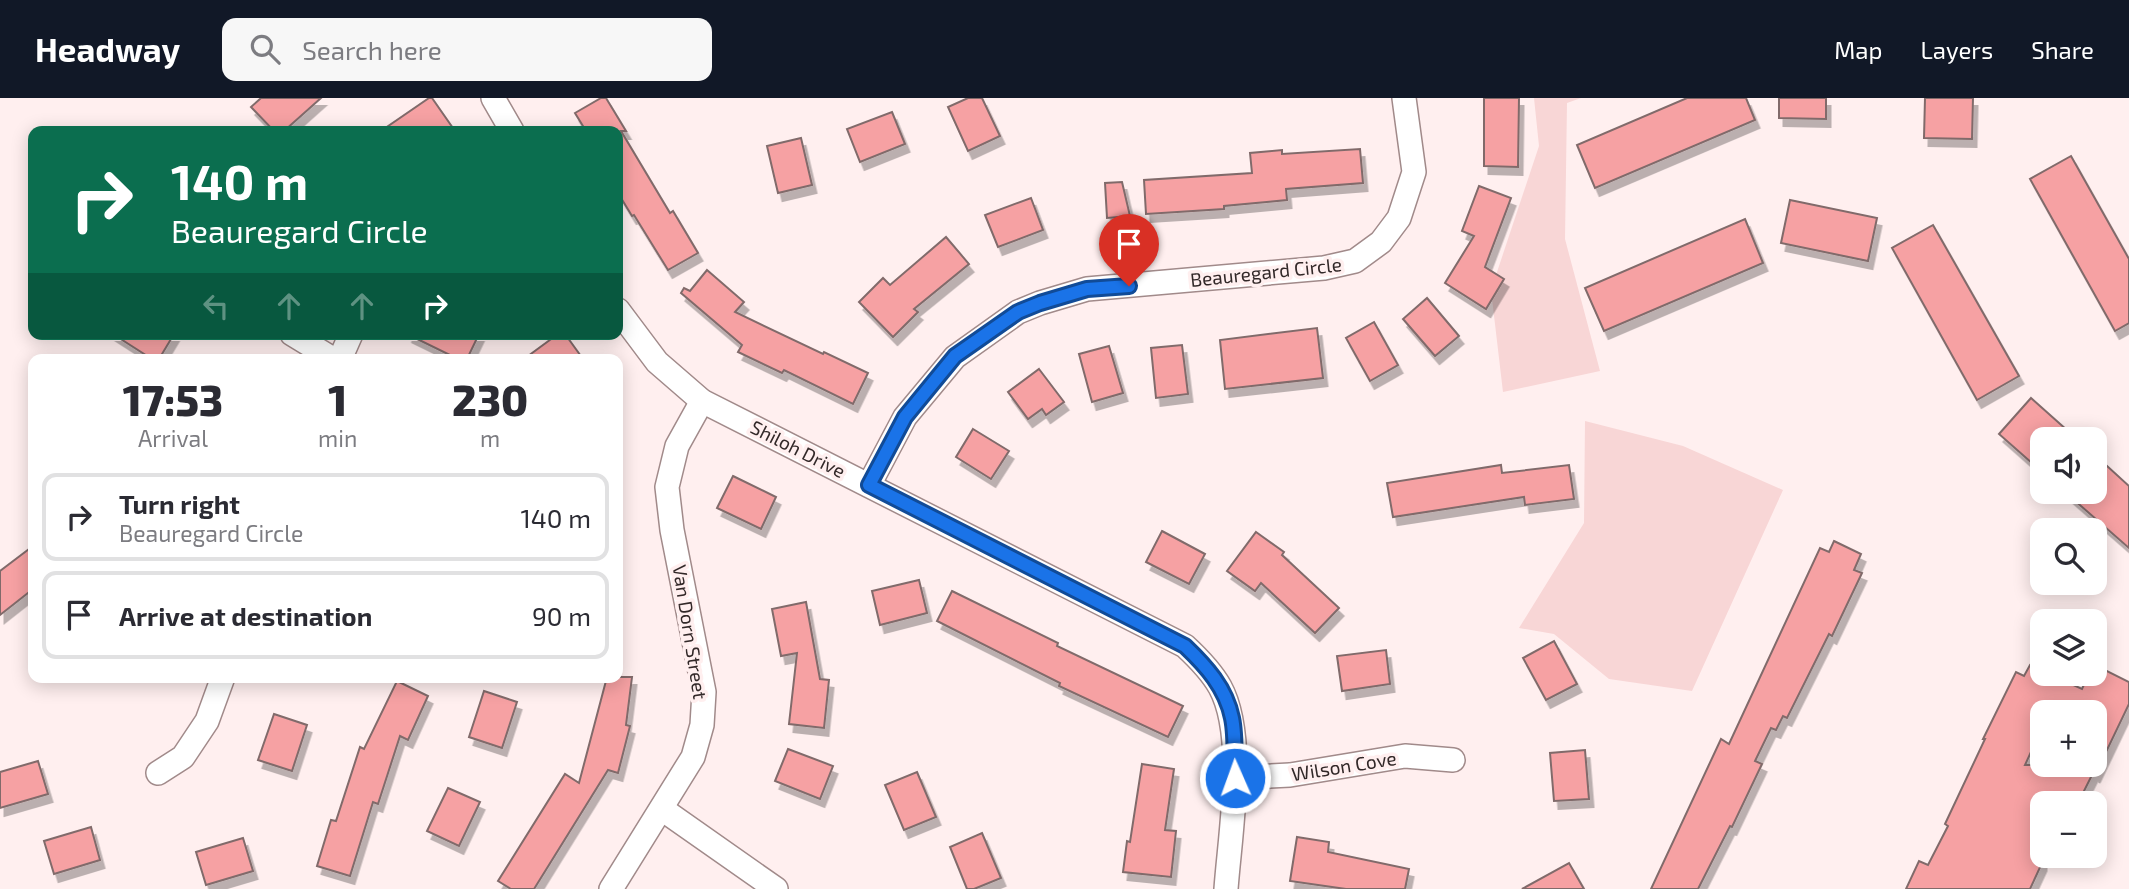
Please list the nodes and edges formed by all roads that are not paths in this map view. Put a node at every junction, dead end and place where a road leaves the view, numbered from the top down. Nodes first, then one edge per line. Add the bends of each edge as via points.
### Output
1 (493, 98) edge
2 (1404, 98) edge
3 (509, 126) edge
4 (623, 317) edge
5 (302, 340) edge
6 (325, 354) edge
7 (702, 401) junction
8 (869, 485) junction
9 (221, 683) edge
10 (1453, 760) dead end
11 (158, 773) dead end
12 (1235, 778) junction
13 (662, 809) junction
14 (611, 889) edge
15 (776, 889) edge
16 (1226, 889) edge

1 - 3 street
2 - 8 street, Beauregard Circle via 1414,172 1399,218 1381,242 1355,261 1324,268 1087,289 1018,312 955,356 905,417
4 - 7 street, Shiloh Drive via 657,362
5 - 6 street
7 - 8 street, Shiloh Drive
7 - 13 street, Van Dorn Street via 677,446 667,488 704,692 702,725 693,757
8 - 12 street, Shiloh Drive via 1185,646 1220,687 1232,718
9 - 11 street via 207,721 183,757
10 - 12 street, Wilson Cove via 1405,756 1290,775
12 - 16 street, Shiloh Drive
13 - 14 street, Van Dorn Street
13 - 15 street

